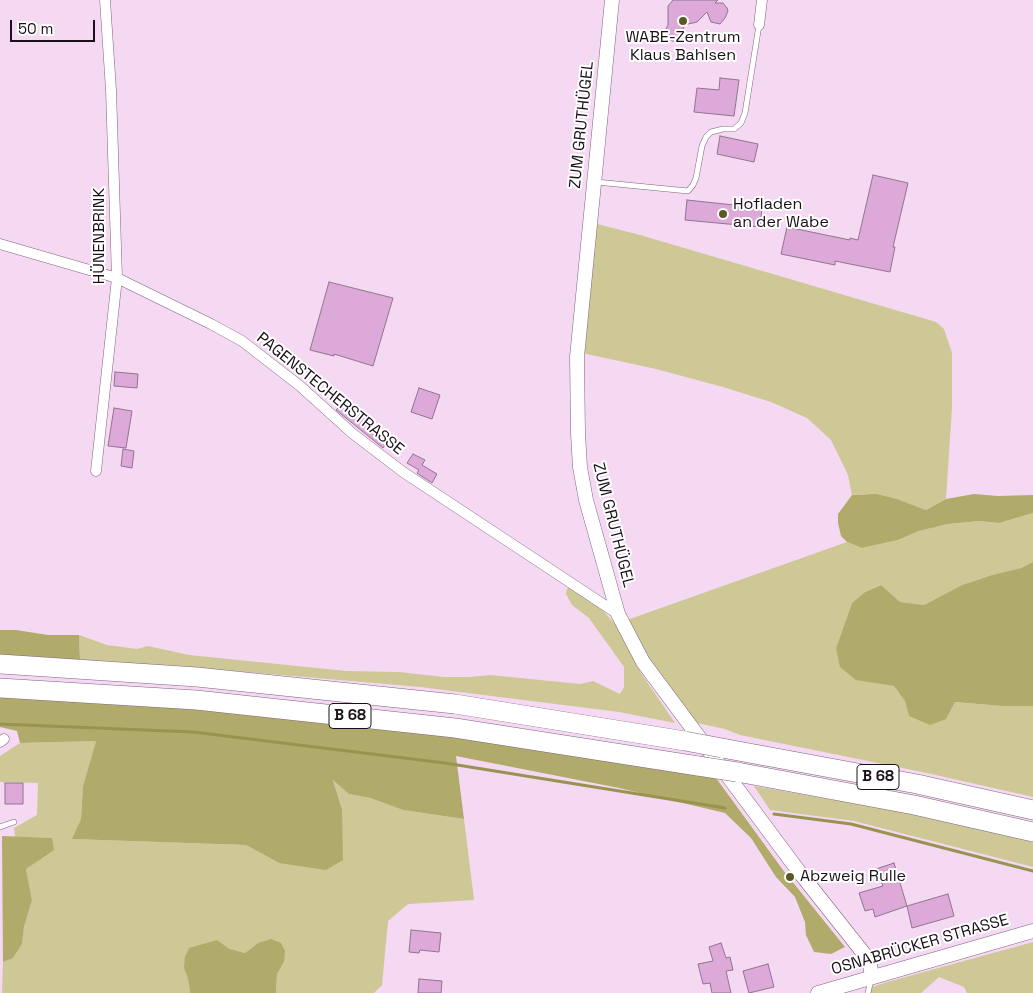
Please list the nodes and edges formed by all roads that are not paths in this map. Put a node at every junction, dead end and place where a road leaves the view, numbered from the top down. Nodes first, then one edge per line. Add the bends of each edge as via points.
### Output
1 (106, 0) edge
2 (612, 0) edge
3 (762, 0) edge
4 (759, 25) joint
5 (593, 182) junction
6 (0, 244) edge
7 (117, 278) junction
8 (96, 471) dead end
9 (618, 614) junction
10 (0, 664) edge
11 (0, 688) edge
12 (1033, 810) edge
13 (14, 822) dead end
14 (0, 827) edge
15 (1033, 832) edge
16 (1033, 931) edge
17 (872, 976) junction
18 (818, 993) edge
19 (868, 993) edge

1 - 7 street, HÜNENBRINK
2 - 5 street, ZUM GRUTHÜGEL
3 - 4 street
4 - 5 lane via 745,113 734,129 717,130 706,137 696,178 688,191
5 - 9 street, ZUM GRUTHÜGEL via 577,357 578,434 586,500
6 - 7 street, PAGENSTECHERSTRASSE
7 - 8 street, HÜNENBRINK
7 - 9 street, PAGENSTECHERSTRASSE via 242,341 403,472
9 - 17 street, ZUM GRUTHÜGEL via 643,662 869,960
10 - 12 highway, B 68, bridge via 197,677 445,703 684,741 916,784
11 - 15 highway, B 68, bridge via 196,700 445,727 737,772 914,805
13 - 14 lane
16 - 17 street, OSNABRÜCKER STRASSE
17 - 18 street, OSNABRÜCKER STRASSE
17 - 19 lane

